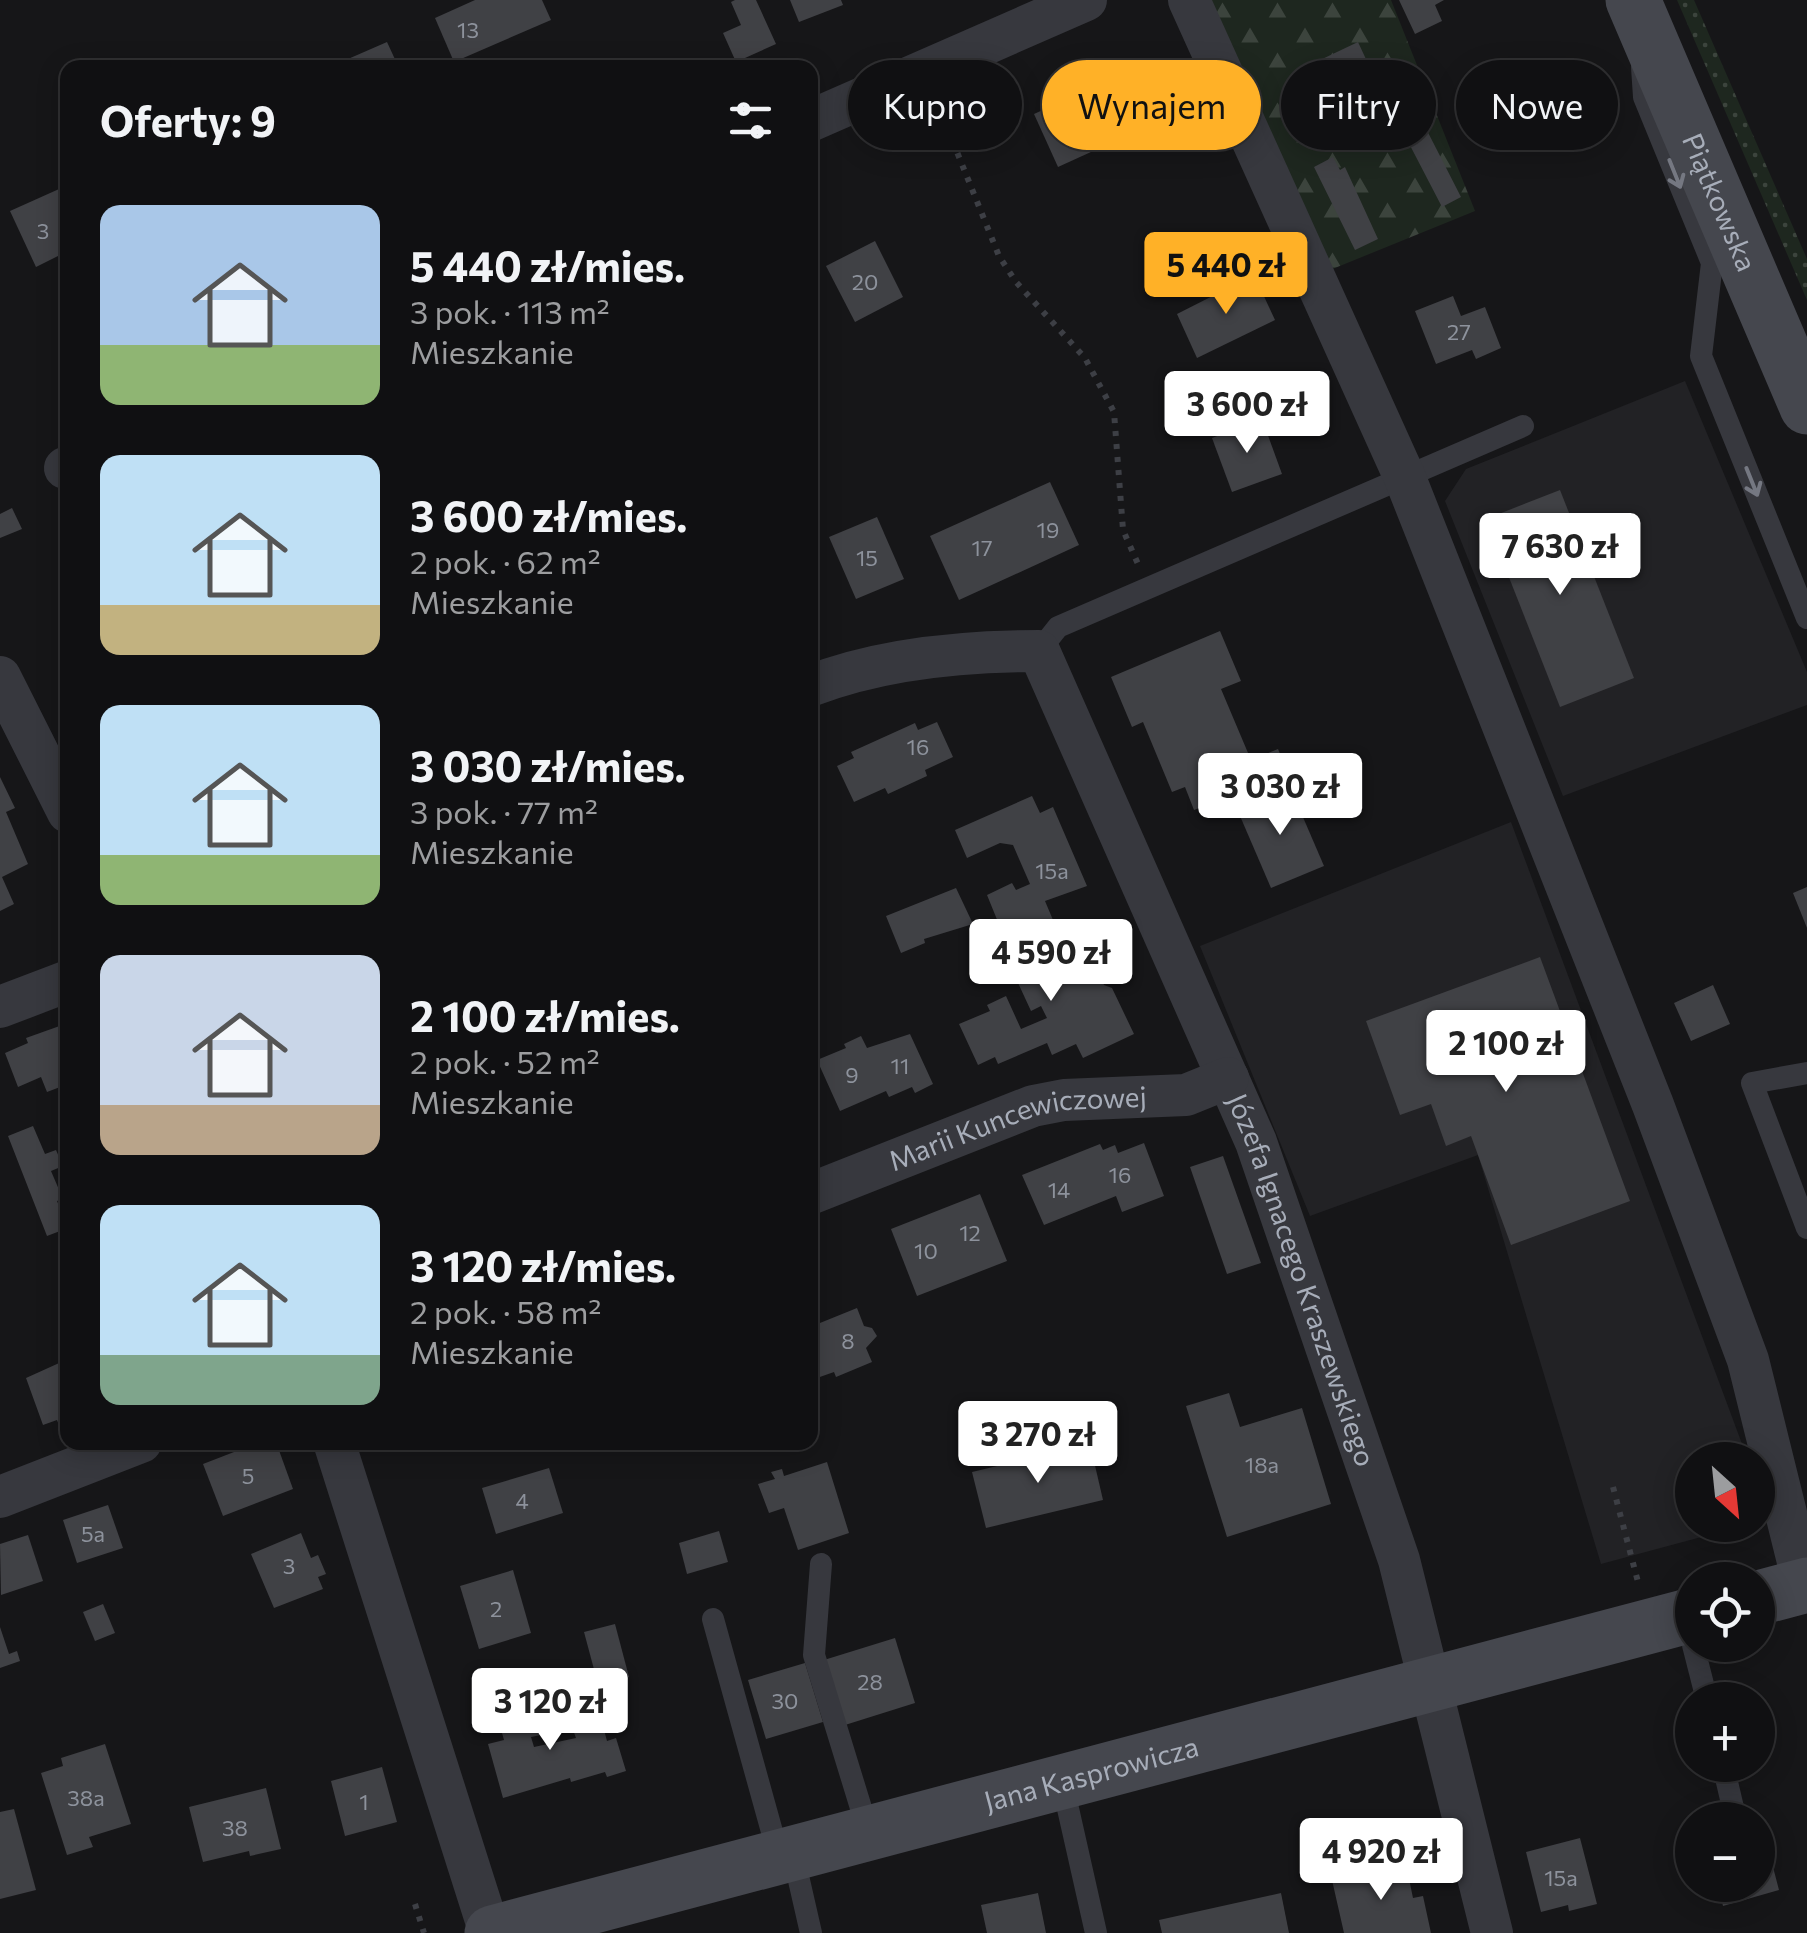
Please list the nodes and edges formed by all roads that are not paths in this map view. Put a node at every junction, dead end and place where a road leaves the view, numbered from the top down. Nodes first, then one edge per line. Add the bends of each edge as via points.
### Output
1 (1086, 0) edge
2 (1189, 0) edge
3 (1636, 7) edge
4 (818, 117) edge
5 (1807, 407) edge
6 (1522, 426) dead end
7 (1405, 478) junction
8 (1807, 618) edge
9 (1039, 650) junction
10 (0, 677) edge
11 (818, 683) edge
12 (60, 796) edge
13 (60, 984) edge
14 (0, 1008) edge
15 (1807, 1073) edge
16 (1228, 1078) junction
17 (818, 1191) edge
18 (1807, 1228) edge
19 (120, 1450) edge
20 (337, 1450) edge
21 (0, 1497) edge
22 (822, 1564) dead end
23 (1789, 1590) edge
24 (713, 1619) dead end
25 (1675, 1631) edge
26 (1429, 1684) junction
27 (1062, 1782) junction
28 (869, 1834) junction
29 (786, 1856) junction
30 (491, 1933) edge
31 (811, 1933) edge
32 (1096, 1933) edge
33 (1492, 1933) edge

1 - 4 street
2 - 7 street
3 - 5 street, Piątkowska
3 -> 8 lane via 1644,97 1712,263 1702,356
6 - 7 lane
7 - 9 lane via 1058,627
7 - 23 street via 1748,1360
9 - 11 street via 980,651 854,671
9 - 16 street, Józefa Ignacego Kraszewskiego
10 - 12 street
13 - 14 street
15 - 18 lane via 1752,1083
16 - 17 street, Marii Kuncewiczowej via 1186,1095 1032,1106
16 - 26 street, Józefa Ignacego Kraszewskiego via 1399,1560
19 - 21 street
20 - 30 street
22 - 28 lane via 814,1655
24 - 29 lane
25 - 26 street, Jana Kasprowicza
26 - 27 street, Jana Kasprowicza
26 - 33 street, Józefa Ignacego Kraszewskiego
27 - 28 street, Jana Kasprowicza
27 - 32 lane
28 - 29 street, Jana Kasprowicza
29 - 30 street, Jana Kasprowicza
29 - 31 lane

